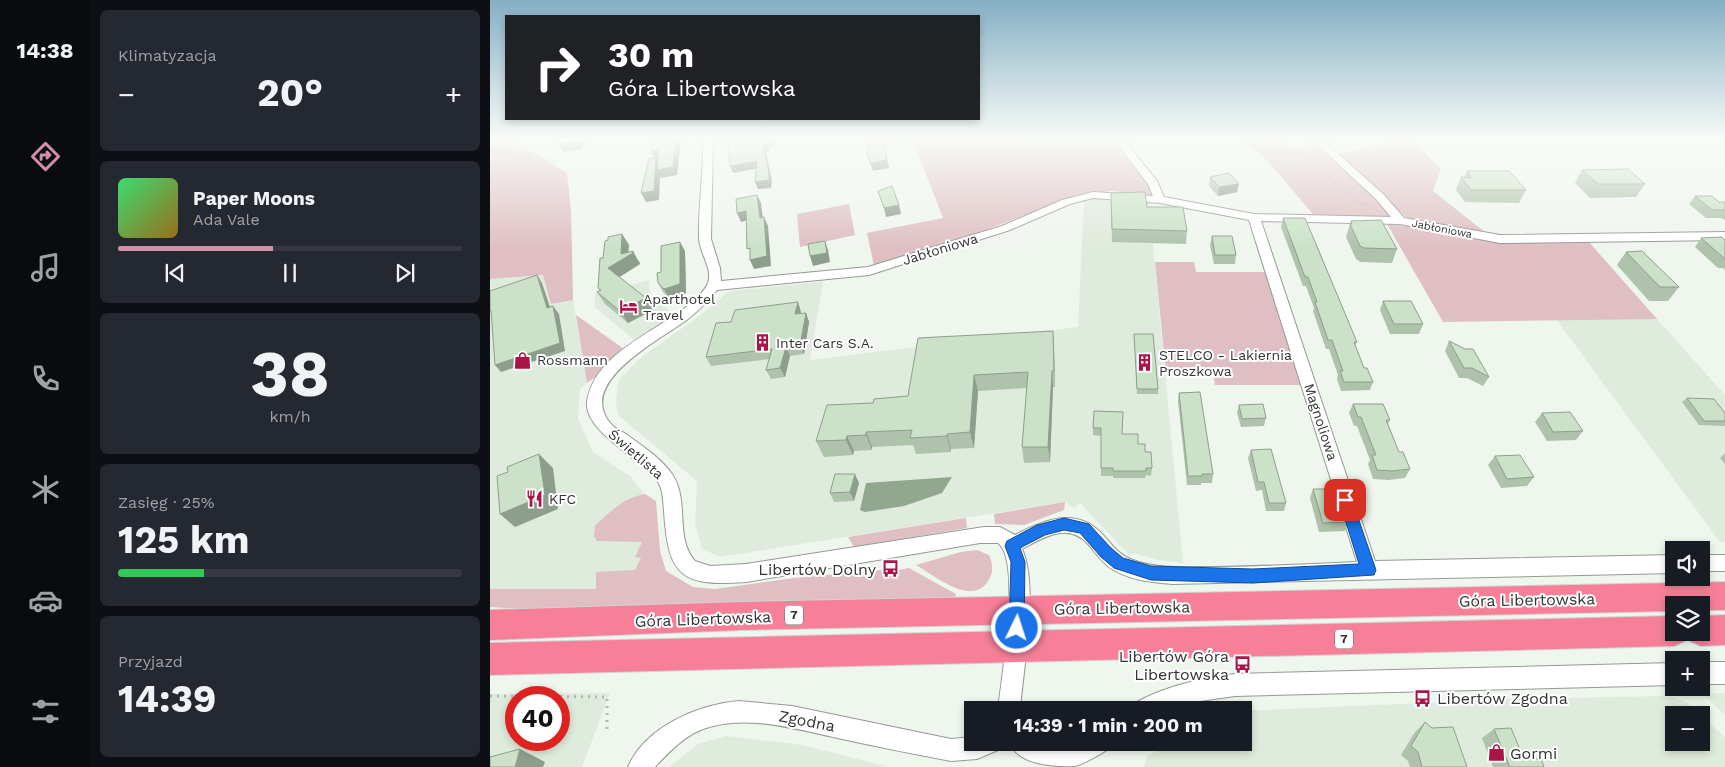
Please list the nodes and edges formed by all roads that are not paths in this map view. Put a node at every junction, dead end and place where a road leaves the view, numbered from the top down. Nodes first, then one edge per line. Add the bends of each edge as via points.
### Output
1 (707, 176) edge
2 (1147, 176) edge
3 (1356, 176) edge
4 (1160, 200) junction
5 (1254, 217) junction
6 (1400, 221) junction
7 (1725, 236) edge
8 (714, 286) junction
9 (1012, 546) junction
10 (1710, 563) edge
11 (1725, 563) edge
12 (1665, 564) edge
13 (1369, 570) junction
14 (1725, 596) edge
15 (1018, 610) junction
16 (490, 626) edge
17 (1710, 630) edge
18 (1725, 630) edge
19 (1665, 631) edge
20 (1015, 646) junction
21 (490, 659) edge
22 (1710, 673) edge
23 (1725, 673) edge
24 (1665, 674) edge
25 (1010, 701) edge
26 (1160, 701) edge
27 (964, 749) edge
28 (1031, 751) edge
29 (1085, 751) edge
30 (640, 767) edge

1 - 8 street via 705,241 715,269
2 - 4 street
3 - 6 street via 1388,205
4 - 5 street, Jabłoniowa
4 - 8 street, Jabłoniowa via 1093,195 1066,202 1006,228 869,270
5 - 6 street, Jabłoniowa
5 - 13 street, Magnoliowa
6 - 7 street, Jabłoniowa via 1500,239
8 - 9 street, Świetlista via 700,304 619,361 602,381 594,399 594,409 604,427 665,478 671,495 676,550 685,566 708,575 732,575 980,535 1003,537
9 - 13 street via 1042,529 1064,524 1084,528 1119,564 1151,573 1253,576
9 - 15 street via 1018,562
10 - 11 street
12 - 13 street
14 - 15 highway, Góra Libertowska / 7
15 - 16 highway, Góra Libertowska / 7
15 - 20 street
17 - 18 highway
19 - 20 highway, 7
20 - 21 highway, 7
20 - 25 street
22 - 23 street
24 - 26 street via 1235,685 1194,691
27 - 30 street, Zgodna via 951,750 778,714 738,712 707,716 677,731
28 - 29 street via 1050,761 1062,761

